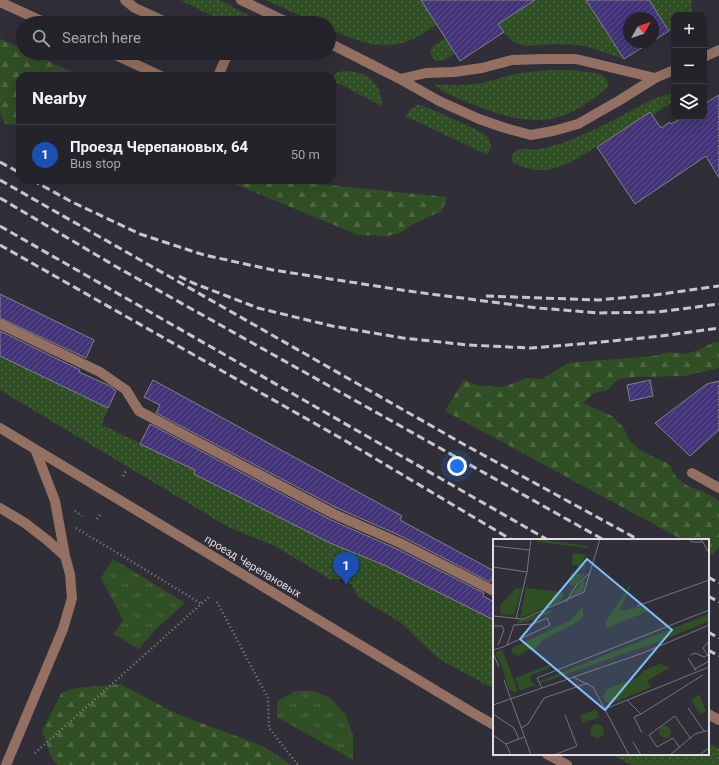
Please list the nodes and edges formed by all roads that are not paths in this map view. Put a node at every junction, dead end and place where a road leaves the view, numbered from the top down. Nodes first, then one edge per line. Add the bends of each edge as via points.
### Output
1 (125, 0) edge
2 (241, 0) edge
3 (0, 2) edge
4 (31, 16) edge
5 (153, 16) edge
6 (274, 16) edge
7 (336, 47) edge
8 (719, 50) edge
9 (707, 56) edge
10 (126, 60) edge
11 (225, 60) edge
12 (671, 71) edge
13 (152, 72) edge
14 (220, 72) edge
15 (655, 78) junction
16 (400, 79) junction
17 (0, 324) edge
18 (0, 428) edge
19 (35, 449) junction
20 (692, 473) dead end
21 (719, 488) edge
22 (0, 508) edge
23 (65, 556) junction
24 (493, 590) edge
25 (709, 715) edge
26 (719, 720) edge
27 (493, 724) edge
28 (549, 755) edge
29 (7, 765) edge
30 (567, 765) edge

1 - 5 street
2 - 6 street
3 - 4 street
7 - 16 street
8 - 9 street
10 - 13 street
11 - 14 street
12 - 15 street
15 - 16 street via 576,59 544,58 512,60 482,68 426,73
15 - 16 street via 578,124 531,135 479,119 438,101
17 - 24 street via 100,372 126,390 139,411 334,514 400,543
18 - 19 street, проезд Черепановых
19 - 23 street via 55,501
19 - 27 street, проезд Черепановых
20 - 21 street
22 - 23 street via 25,523
23 - 29 street via 72,598 63,629
25 - 26 street
28 - 30 street

